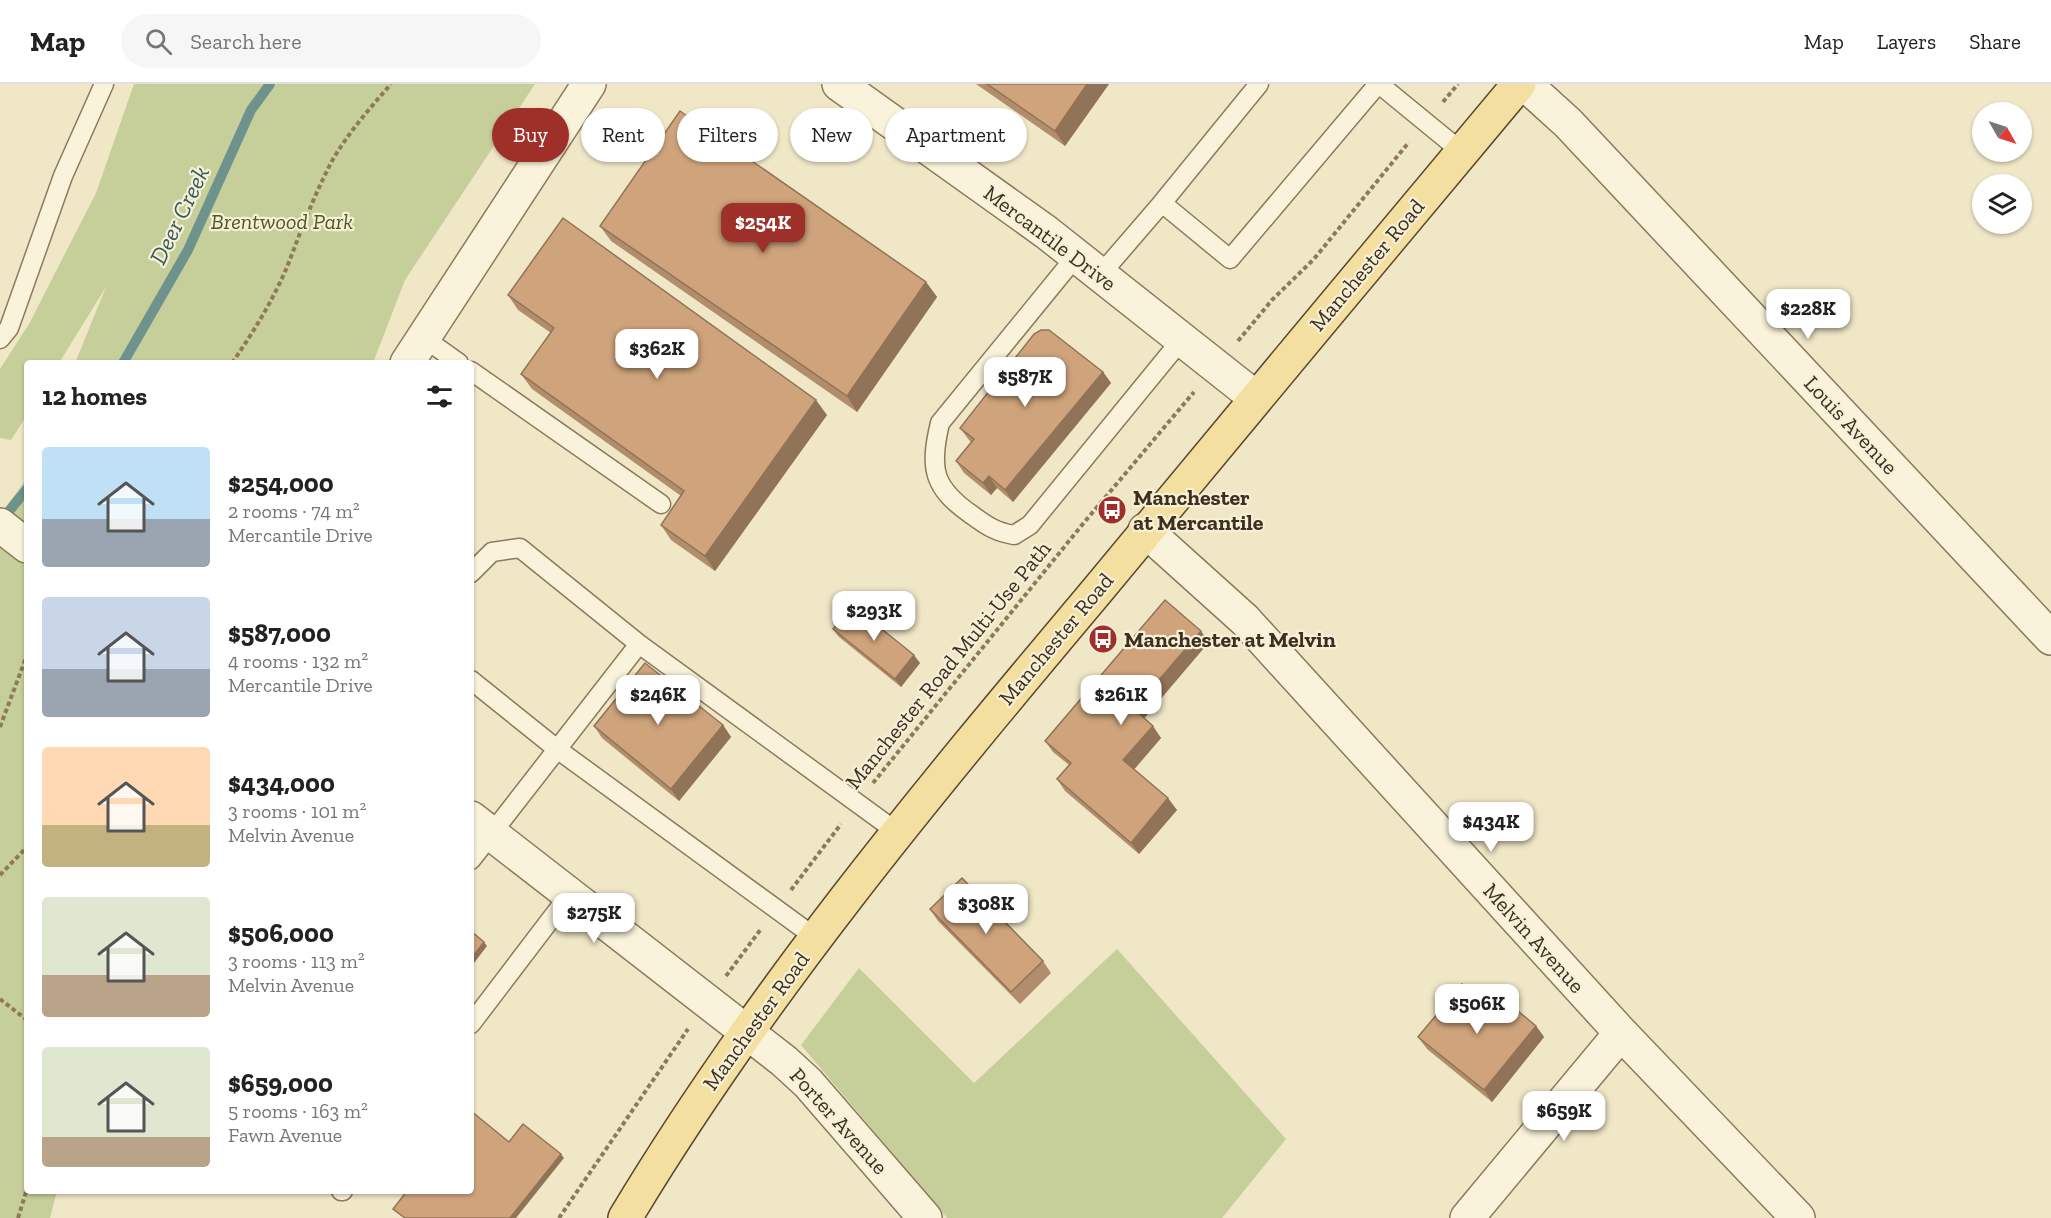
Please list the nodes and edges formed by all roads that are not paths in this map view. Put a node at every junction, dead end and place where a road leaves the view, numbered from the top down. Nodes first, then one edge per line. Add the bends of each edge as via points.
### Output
1 (104, 84) edge
2 (589, 84) edge
3 (839, 84) edge
4 (1259, 84) edge
5 (1378, 84) edge
6 (1519, 84) edge
7 (1525, 84) edge
8 (1462, 152) junction
9 (1161, 202) junction
10 (1089, 265) junction
11 (0, 339) edge
12 (1182, 339) junction
13 (416, 351) edge
14 (448, 360) edge
15 (474, 373) edge
16 (1256, 398) junction
17 (661, 504) edge
18 (0, 525) edge
19 (1145, 530) junction
20 (24, 544) edge
21 (474, 570) edge
22 (2051, 638) edge
23 (639, 644) junction
24 (474, 682) edge
25 (557, 748) junction
26 (481, 826) edge
27 (897, 832) junction
28 (474, 850) edge
29 (570, 894) junction
30 (816, 938) junction
31 (474, 1020) edge
32 (747, 1030) junction
33 (1621, 1034) junction
34 (626, 1218) edge
35 (925, 1218) edge
36 (1467, 1218) edge
37 (1798, 1218) edge

1 - 11 lane via 63,176 9,328
2 - 13 street
3 - 10 street, Mercantile Drive
4 - 9 lane
5 - 8 lane
5 - 9 lane via 1230,259
6 - 8 main road, Manchester Road
7 - 22 street, Louis Avenue via 1564,118
8 - 16 main road, Manchester Road
9 - 10 lane
10 - 12 street, Mercantile Drive
10 - 12 lane via 940,423 936,477 950,500 995,532 1014,535 1030,525
12 - 16 street, Mercantile Drive
13 - 14 lane
15 - 17 lane
16 - 19 main road, Manchester Road
18 - 20 street
19 - 27 main road, Manchester Road
19 - 33 street, Melvin Avenue via 1245,620
21 - 23 lane via 492,552 520,548
23 - 25 lane
23 - 27 lane
24 - 25 lane
25 - 26 lane
25 - 30 lane
26 - 28 lane
26 - 29 street, Porter Avenue
27 - 30 main road, Manchester Road
29 - 31 lane
29 - 32 street, Porter Avenue
30 - 32 main road, Manchester Road
32 - 34 main road, Manchester Road via 694,1106
32 - 35 street, Porter Avenue via 808,1083
33 - 36 street
33 - 37 street, Melvin Avenue

